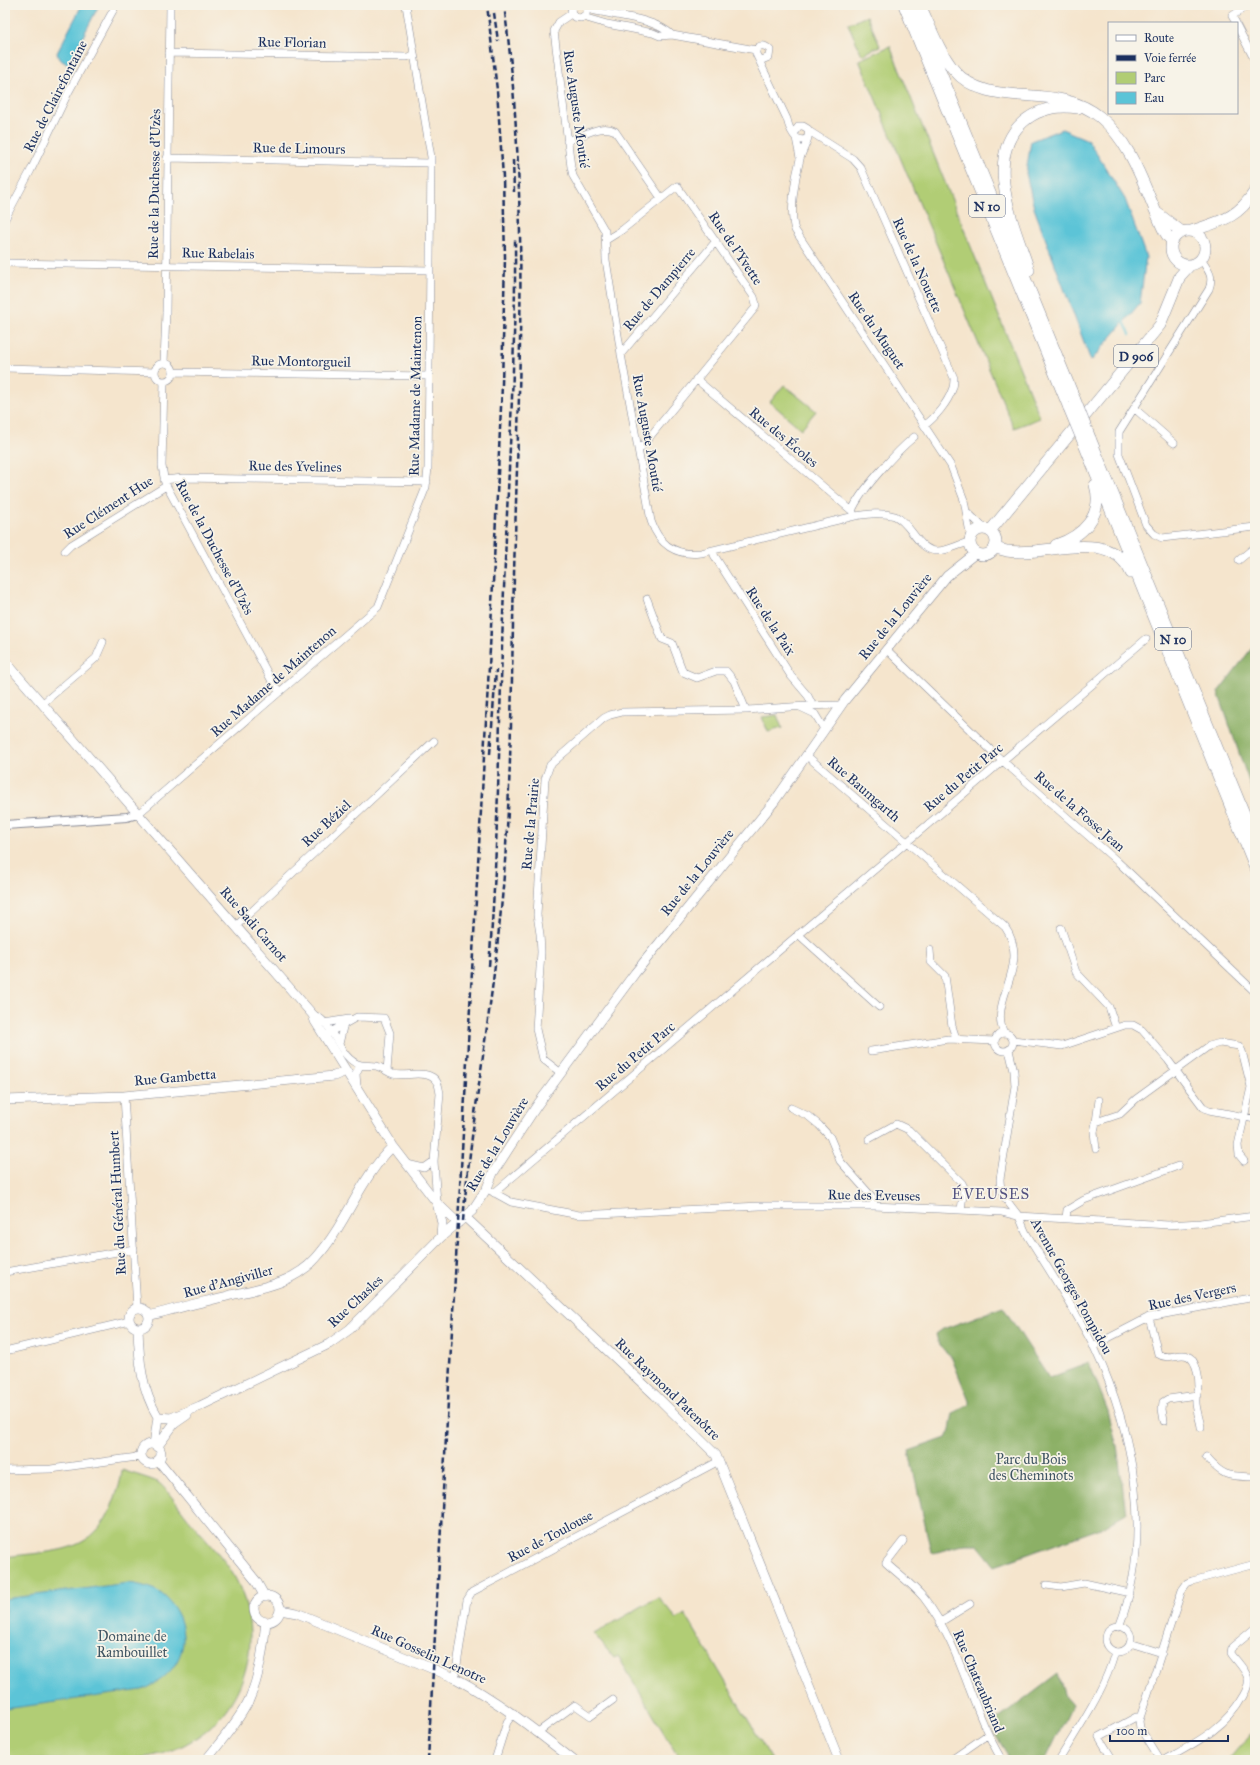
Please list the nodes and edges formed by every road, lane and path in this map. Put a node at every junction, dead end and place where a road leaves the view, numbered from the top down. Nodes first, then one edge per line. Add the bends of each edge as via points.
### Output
1 (116, 5) edge
2 (170, 5) edge
3 (406, 5) edge
4 (573, 5) edge
5 (904, 5) edge
6 (913, 5) edge
7 (920, 5) edge
8 (1248, 5) edge
9 (586, 7) edge
10 (571, 14) junction
11 (583, 17) junction
12 (1235, 22) edge
13 (1238, 28) edge
14 (672, 36) junction
15 (756, 50) junction
16 (169, 53) junction
17 (414, 55) junction
18 (758, 58) junction
19 (767, 59) junction
20 (1255, 61) edge
21 (766, 75) junction
22 (1086, 109) junction
23 (787, 119) junction
24 (799, 126) junction
25 (808, 135) junction
26 (796, 137) junction
27 (568, 142) junction
28 (167, 158) junction
29 (800, 159) junction
30 (431, 164) junction
31 (1255, 191) edge
32 (661, 198) junction
33 (1155, 212) junction
34 (5, 219) edge
35 (1226, 219) junction
36 (1186, 231) junction
37 (606, 240) junction
38 (716, 241) junction
39 (1172, 241) junction
40 (1205, 244) junction
41 (1174, 257) junction
42 (1201, 259) junction
43 (5, 263) edge
44 (1190, 265) junction
45 (167, 266) junction
46 (430, 270) junction
47 (1172, 295) junction
48 (1043, 321) junction
49 (621, 354) junction
50 (164, 363) junction
51 (5, 368) edge
52 (155, 372) junction
53 (173, 372) junction
54 (429, 376) junction
55 (696, 379) junction
56 (164, 381) junction
57 (1072, 404) junction
58 (1134, 408) junction
59 (925, 425) junction
60 (914, 437) dead end
61 (1087, 441) junction
62 (1174, 443) dead end
63 (639, 450) junction
64 (1092, 465) junction
65 (427, 482) junction
66 (165, 483) junction
67 (966, 511) junction
68 (853, 513) junction
69 (1255, 527) edge
70 (988, 530) junction
71 (970, 540) junction
72 (1255, 547) edge
73 (995, 548) junction
74 (713, 550) junction
75 (1039, 550) junction
76 (65, 551) dead end
77 (976, 553) junction
78 (1239, 560) dead end
79 (647, 599) dead end
80 (1146, 600) junction
81 (1146, 639) dead end
82 (103, 642) dead end
83 (887, 650) junction
84 (5, 661) edge
85 (280, 692) junction
86 (42, 704) junction
87 (812, 704) junction
88 (841, 705) junction
89 (800, 706) junction
90 (746, 710) junction
91 (824, 729) junction
92 (434, 741) dead end
93 (806, 755) junction
94 (1003, 761) junction
95 (138, 814) junction
96 (5, 825) edge
97 (1255, 840) edge
98 (907, 841) junction
99 (1255, 867) edge
100 (236, 926) junction
101 (1061, 928) dead end
102 (798, 934) junction
103 (930, 950) dead end
104 (1255, 992) edge
105 (878, 1007) dead end
106 (313, 1015) junction
107 (351, 1019) junction
108 (324, 1023) junction
109 (344, 1023) junction
110 (1116, 1028) junction
111 (1004, 1032) junction
112 (328, 1034) junction
113 (956, 1038) junction
114 (1013, 1040) junction
115 (995, 1041) junction
116 (339, 1044) junction
117 (1009, 1050) junction
118 (871, 1051) dead end
119 (345, 1065) junction
120 (360, 1065) junction
121 (1176, 1070) junction
122 (387, 1071) junction
123 (561, 1072) junction
124 (357, 1086) junction
125 (124, 1096) junction
126 (5, 1100) edge
127 (1099, 1100) dead end
128 (791, 1108) dead end
129 (1243, 1117) junction
130 (1255, 1119) edge
131 (1096, 1122) junction
132 (869, 1139) dead end
133 (392, 1146) junction
134 (1096, 1149) dead end
135 (434, 1161) junction
136 (1244, 1161) dead end
137 (407, 1164) junction
138 (1178, 1166) dead end
139 (491, 1179) junction
140 (502, 1187) junction
141 (491, 1191) junction
142 (502, 1197) junction
143 (437, 1202) junction
144 (874, 1206) junction
145 (961, 1210) junction
146 (1018, 1216) junction
147 (1255, 1216) edge
148 (1066, 1218) junction
149 (461, 1220) junction
150 (441, 1237) junction
151 (134, 1249) junction
152 (5, 1272) edge
153 (1255, 1297) edge
154 (137, 1308) junction
155 (149, 1316) junction
156 (1149, 1317) junction
157 (130, 1321) junction
158 (138, 1328) junction
159 (1093, 1346) junction
160 (5, 1351) edge
161 (1197, 1395) junction
162 (200, 1406) junction
163 (158, 1417) junction
164 (1164, 1421) dead end
165 (1201, 1427) dead end
166 (156, 1446) junction
167 (139, 1456) junction
168 (1206, 1457) dead end
169 (158, 1460) junction
170 (718, 1461) junction
171 (5, 1470) edge
172 (1255, 1477) edge
173 (902, 1541) dead end
174 (1255, 1564) edge
175 (1046, 1584) dead end
176 (1130, 1593) junction
177 (265, 1597) junction
178 (970, 1604) dead end
179 (280, 1610) junction
180 (266, 1622) junction
181 (939, 1623) junction
182 (1119, 1627) junction
183 (1255, 1628) edge
184 (1130, 1643) junction
185 (1115, 1652) junction
186 (1162, 1653) junction
187 (455, 1678) junction
188 (613, 1700) dead end
189 (514, 1713) junction
190 (1140, 1717) junction
191 (538, 1732) junction
192 (987, 1735) junction
193 (206, 1760) edge
194 (495, 1760) edge
195 (573, 1760) edge
196 (839, 1760) edge
197 (951, 1760) edge
198 (1002, 1760) edge
199 (1058, 1760) edge
200 (1112, 1760) edge
201 (1160, 1760) edge
202 (1165, 1760) edge

1 - 34 street, Rue de Clairefontaine via 68,93
2 - 16 street, Rue de la Duchesse d'Uzès
3 - 17 street, Rue Madame de Maintenon
4 - 10 street
5 - 57 main road, N 10
6 - 48 main road, N 10
7 - 22 main road via 943,54 965,81 979,89 1058,98
8 - 12 street via 1232,16
9 - 11 street via 586,14
9 - 14 street via 650,22
10 - 11 street via 576,18
10 - 27 street, Rue Auguste Moutié via 559,22 554,32
11 - 14 street via 660,36
13 - 20 street
14 - 15 street
15 - 18 street
15 - 19 street via 760,45 767,46 770,52
16 - 17 street, Rue Florian via 407,57
16 - 28 street, Rue de la Duchesse d'Uzès
17 - 30 street, Rue Madame de Maintenon
18 - 19 street
18 - 21 street, Rue du Muguet
19 - 21 street, Rue du Muguet
21 - 23 street, Rue du Muguet
22 - 33 main road via 1099,116 1124,143
22 - 48 main road via 1068,106 1049,108 1030,116 1015,128 1007,142 1003,157 1005,192 1042,309
23 - 24 street
23 - 26 street, Rue du Muguet via 790,130
24 - 25 street via 805,127
24 - 26 street via 795,131
25 - 26 street via 803,140
25 - 29 street, Rue du Muguet
25 - 59 street, Rue de la Nouette via 853,159 861,168 954,378 953,389 930,422
26 - 29 street, Rue du Muguet
27 - 32 street via 599,129 615,131
27 - 37 street, Rue Auguste Moutié via 573,176 603,226
28 - 30 street, Rue de Limours
28 - 45 street, Rue de la Duchesse d'Uzès
29 - 59 street, Rue du Muguet via 793,205 795,230
30 - 46 street, Rue Madame de Maintenon
31 - 35 main road via 1243,208
32 - 37 street, Rue de l'Yvette
32 - 38 street, Rue de l'Yvette via 677,186
33 - 36 main road
33 - 39 main road via 1162,228
35 - 36 main road
35 - 40 main road via 1211,233
36 - 39 main road
36 - 40 main road via 1200,235
37 - 49 street, Rue Auguste Moutié via 606,260
38 - 49 street, Rue de Dampierre
38 - 55 street, Rue de l'Yvette via 754,297 756,304
39 - 41 main road via 1171,250
40 - 42 main road via 1205,252
41 - 44 main road via 1181,263
41 - 47 main road, D 906
42 - 44 main road
42 - 58 street via 1210,272 1212,280 1209,289
43 - 45 street, Rue Rabelais
44 - 47 main road, D 906 via 1180,276
45 - 46 street, Rue Rabelais
45 - 50 street, Rue de la Duchesse d'Uzès
46 - 54 street, Rue Madame de Maintenon
47 - 70 main road, D 906 via 1156,331
48 - 57 main road, N 10
49 - 63 street, Rue Auguste Moutié
50 - 52 street via 157,367
50 - 53 street via 171,366
51 - 52 street
52 - 56 street via 157,377
53 - 54 street, Rue Montorgueil
53 - 56 street via 169,379
54 - 65 street, Rue Madame de Maintenon
55 - 63 street, Rue de l'Yvette
55 - 68 street, Rue des Écoles
56 - 66 street, Rue de la Duchesse d'Uzès via 162,466
57 - 61 main road, N 10, bridge
58 - 62 street
58 - 69 street via 1119,432 1119,454 1146,525 1154,534 1162,538
59 - 67 street, Rue du Muguet via 951,466
60 - 68 street via 856,500
61 - 64 main road, N 10
61 - 97 main road, N 10
63 - 74 street, Rue Auguste Moutié via 651,521 656,535 666,546 681,552 694,554
64 - 75 main road via 1098,496 1091,520 1073,538
64 - 80 main road, N 10
65 - 66 street, Rue des Yvelines via 182,478
65 - 85 street, Rue Madame de Maintenon via 378,607
66 - 76 street, Rue Clément Hue
66 - 85 street, Rue de la Duchesse d'Uzès
67 - 70 street
67 - 71 street, Rue du Muguet
68 - 71 street, Rue Auguste Moutié via 894,516 930,550 943,550
68 - 74 street, Rue Auguste Moutié
70 - 71 main road via 978,530
70 - 73 main road via 996,540
71 - 77 main road via 972,550
72 - 78 street
73 - 75 main road via 1008,551
73 - 77 main road via 986,555
74 - 87 street, Rue de la Paix via 791,676
75 - 80 main road via 1087,546 1102,548 1117,555 1128,567
77 - 83 main road, Rue de la Louvière via 947,576
79 - 90 street via 662,639 672,643 683,672 697,678 716,671 726,671 734,681
80 - 99 main road, N 10
81 - 94 street, Rue du Petit Parc
82 - 86 street via 96,658
83 - 88 main road, Rue de la Louvière
83 - 94 street, Rue de la Fosse Jean
84 - 86 main road, Rue Sadi Carnot
85 - 95 street, Rue Madame de Maintenon
86 - 95 main road, Rue Sadi Carnot
87 - 88 street, Rue de la Prairie
87 - 89 street, Rue de la Prairie
88 - 91 main road, Rue de la Louvière
89 - 90 street, Rue de la Prairie
89 - 91 street via 815,714
90 - 123 street, Rue de la Prairie via 610,714 550,764 545,779 537,914 541,952 536,1029 543,1059
91 - 93 main road, Rue de la Louvière
92 - 100 street, Rue Béziel
93 - 98 street, Rue Baumgarth
93 - 123 main road, Rue de la Louvière via 774,802 635,973
94 - 98 street, Rue du Petit Parc
94 - 104 street, Rue de la Fosse Jean via 1118,862
95 - 96 street via 127,817
95 - 100 main road, Rue Sadi Carnot
98 - 102 street, Rue du Petit Parc
98 - 111 street, Rue Baumgarth via 1008,931 1015,958 1001,1013
100 - 106 main road, Rue Sadi Carnot
101 - 110 street via 1076,972 1109,1007
102 - 105 street
102 - 140 street, Rue du Petit Parc
103 - 113 street via 931,962 945,976
106 - 108 street via 317,1015
106 - 112 main road, Rue Sadi Carnot via 315,1021
107 - 108 street
107 - 109 street
107 - 122 street via 362,1016 384,1018 390,1033
108 - 112 street
109 - 112 street
109 - 116 street
110 - 114 street via 1062,1046
110 - 121 street via 1137,1026
111 - 114 street via 1010,1034
111 - 115 street via 997,1036
112 - 116 street
112 - 119 main road, Rue Sadi Carnot
113 - 115 street
113 - 118 street
114 - 117 street via 1013,1046
115 - 117 street via 998,1049
116 - 119 street
117 - 146 street, Avenue Georges Pompidou via 1015,1086 1000,1185 1011,1208
119 - 120 street
119 - 124 main road, Rue Sadi Carnot
119 - 125 main road, Rue Gambetta via 334,1076
120 - 122 street via 378,1066
120 - 124 street via 356,1074
121 - 129 street via 1206,1109
121 - 129 street via 1209,1046 1220,1043 1239,1046 1251,1087
121 - 131 street via 1120,1114
122 - 135 street via 393,1074 430,1076 439,1086
123 - 139 main road, Rue de la Louvière via 508,1148
124 - 133 main road, Rue Sadi Carnot
125 - 126 main road, Rue Gambetta
125 - 151 street, Rue du Général Humbert
127 - 131 street
128 - 144 street via 808,1116 830,1136 840,1161 873,1198
129 - 130 street
129 - 136 street via 1238,1145 1239,1154
131 - 134 street
132 - 145 street via 896,1124 909,1130 962,1183 964,1187
133 - 137 main road, Rue Sadi Carnot
133 - 155 main road, Rue d'Angiviller via 370,1173 326,1244 306,1268 295,1276 268,1286
135 - 137 street via 424,1168
135 - 143 street
137 - 143 main road, Rue Sadi Carnot
138 - 148 street via 1084,1200 1067,1210
139 - 140 street
139 - 141 main road, Rue de la Louvière
140 - 141 street, Rue du Petit Parc
140 - 142 street
141 - 142 street, Rue des Eveuses
141 - 149 main road, Rue de la Louvière
142 - 144 street, Rue des Eveuses via 511,1202 579,1215 760,1206
143 - 149 main road, Rue Sadi Carnot
143 - 150 main road via 442,1222
144 - 145 street, Rue des Eveuses
145 - 146 street, Rue des Eveuses via 1002,1212
146 - 148 street, Rue des Eveuses
146 - 159 street, Avenue Georges Pompidou
147 - 148 street, Rue des Eveuses via 1168,1225
149 - 150 main road, Rue Chasles
149 - 170 main road, Rue Raymond Patenôtre via 655,1395 709,1447
150 - 162 main road, Rue Chasles via 341,1336
151 - 152 street
151 - 154 street, Rue du Général Humbert
153 - 156 street, Rue des Vergers
154 - 155 main road via 146,1310
154 - 157 main road via 132,1312
155 - 158 main road via 147,1325
156 - 159 street, Rue des Vergers
156 - 161 street via 1158,1354 1170,1357 1185,1355 1195,1363 1199,1387
157 - 158 main road
157 - 160 street
158 - 163 main road via 144,1387
159 - 176 street, Avenue Georges Pompidou via 1120,1414 1134,1482 1136,1540
161 - 164 street via 1163,1402
161 - 165 street via 1195,1400
162 - 163 main road via 171,1418
162 - 166 main road via 174,1424
163 - 166 main road
166 - 167 main road via 144,1446
166 - 169 main road via 161,1454
167 - 169 main road via 146,1463 153,1464
167 - 171 street via 52,1469
168 - 172 street via 1224,1474
169 - 177 main road via 256,1581
170 - 187 street, Rue de Toulouse via 472,1592 467,1600
170 - 196 main road, Rue Raymond Patenôtre
173 - 181 street, Rue Chateaubriand via 886,1563 920,1594
174 - 186 street via 1187,1583 1180,1596
175 - 176 street via 1061,1587 1084,1583
176 - 182 street, Avenue Georges Pompidou
177 - 179 main road via 275,1599
177 - 180 main road via 257,1602 255,1610 258,1618
178 - 181 street
179 - 180 main road via 274,1620
179 - 187 main road, Rue Gosselin Lenotre via 301,1615
180 - 193 main road via 264,1648 250,1698 239,1717
181 - 192 street, Rue Chateaubriand via 960,1664
182 - 184 street via 1128,1632
182 - 185 street via 1110,1629 1105,1639 1109,1649
183 - 202 street via 1232,1647 1231,1653 1248,1680 1246,1691 1236,1708 1215,1731
184 - 185 street via 1122,1651
184 - 186 street
185 - 199 street via 1097,1698
186 - 190 street
187 - 189 main road, Rue Gosselin Lenotre
188 - 191 street via 591,1716 575,1706
189 - 191 main road, Rue Gosselin Lenotre
189 - 194 street via 507,1722
190 - 200 street via 1099,1737
190 - 201 street via 1140,1728
191 - 195 main road, Rue Gosselin Lenotre
192 - 197 street
192 - 198 street, Rue Chateaubriand

